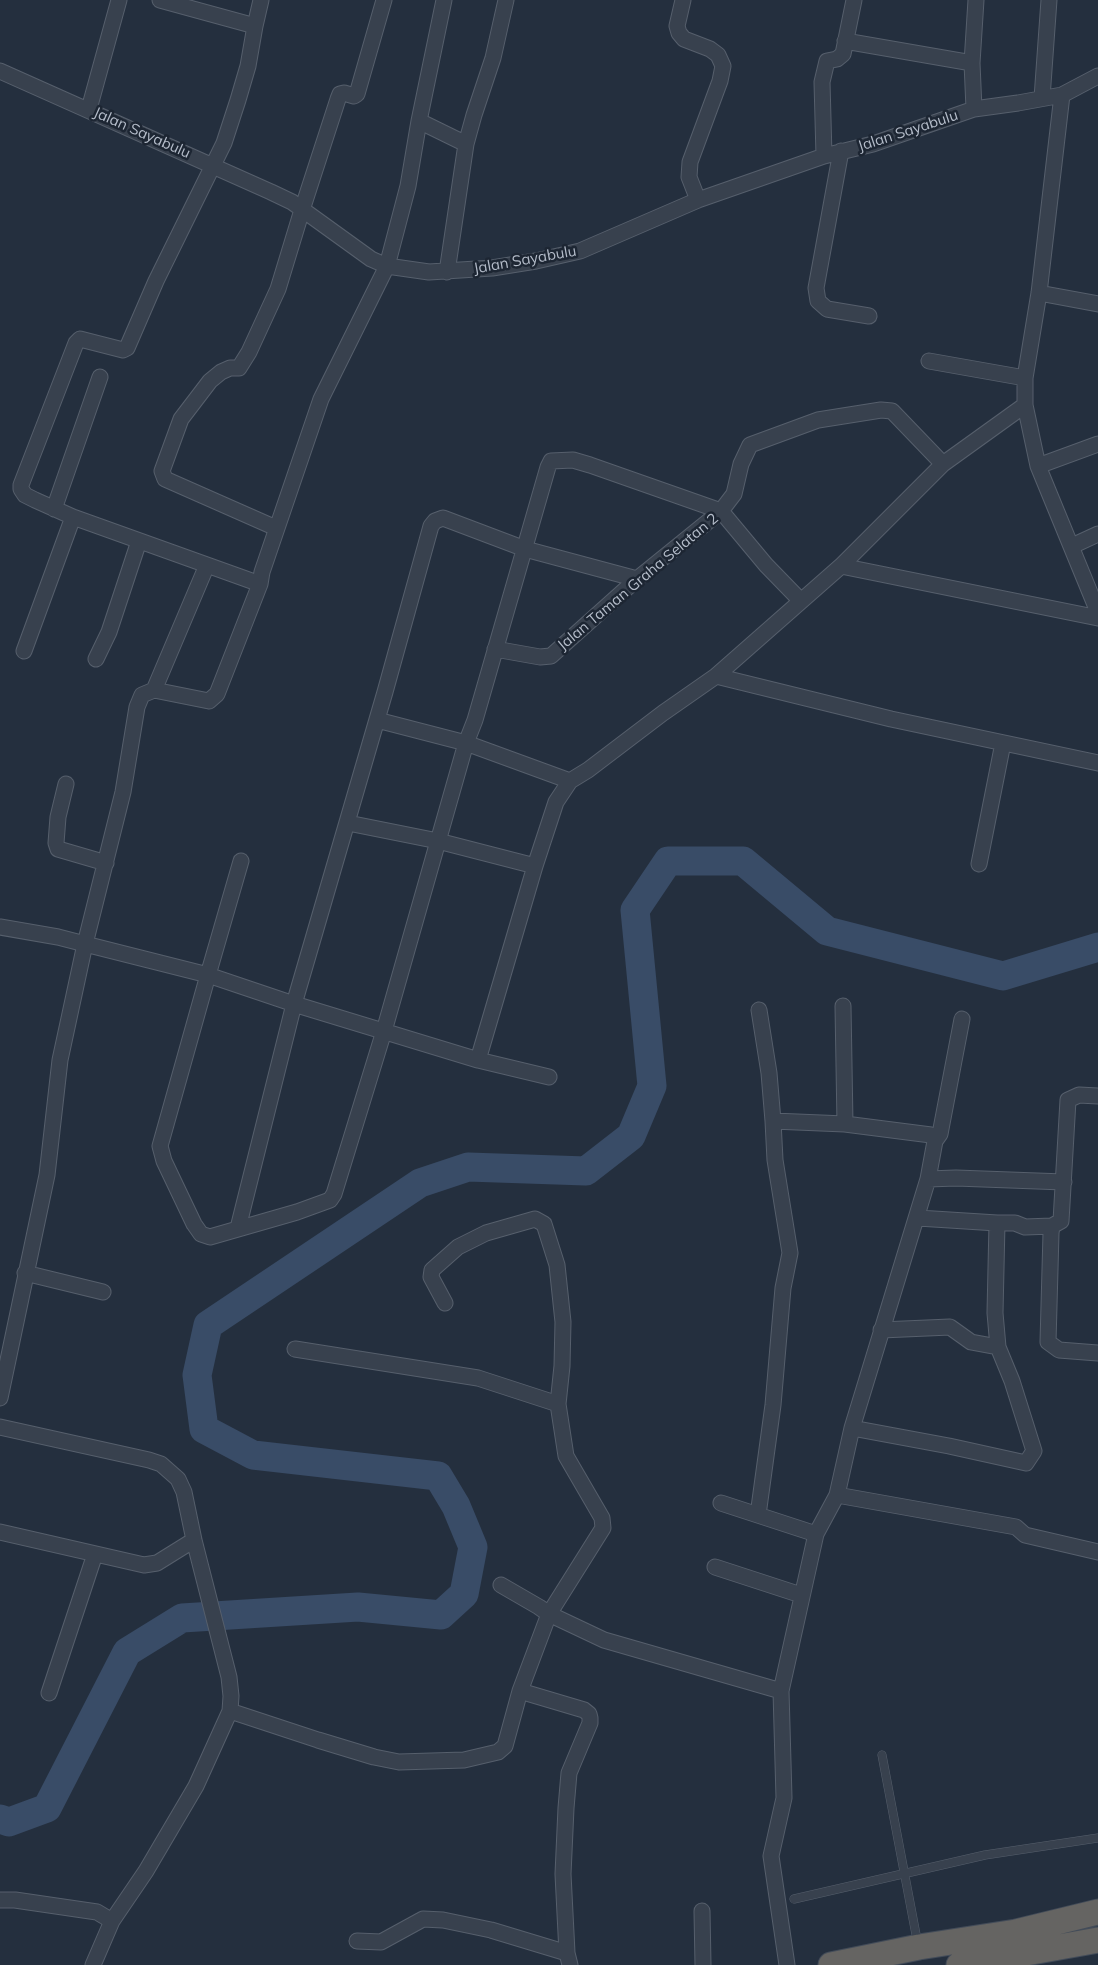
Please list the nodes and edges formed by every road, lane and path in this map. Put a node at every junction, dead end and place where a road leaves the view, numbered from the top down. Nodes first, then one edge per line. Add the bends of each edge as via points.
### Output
1 (118, 0) edge
2 (261, 0) edge
3 (384, 0) edge
4 (444, 0) edge
5 (506, 0) edge
6 (683, 0) edge
7 (854, 0) edge
8 (976, 0) edge
9 (1049, 0) edge
10 (165, 1) edge
11 (255, 26) junction
12 (846, 41) junction
13 (972, 63) junction
14 (0, 71) edge
15 (1098, 76) edge
16 (1062, 95) junction
17 (1042, 98) junction
18 (974, 109) junction
19 (89, 110) junction
20 (419, 121) junction
21 (466, 144) junction
22 (841, 151) junction
23 (824, 156) junction
24 (213, 166) junction
25 (698, 200) junction
26 (302, 210) junction
27 (387, 266) junction
28 (447, 272) junction
29 (1039, 293) junction
30 (1098, 304) edge
31 (869, 316) dead end
32 (929, 361) dead end
33 (100, 377) dead end
34 (1024, 378) junction
35 (1024, 405) junction
36 (1098, 444) edge
37 (943, 464) junction
38 (1038, 466) junction
39 (54, 509) junction
40 (721, 511) junction
41 (74, 517) junction
42 (276, 528) junction
43 (1098, 534) edge
44 (139, 541) junction
45 (1072, 546) junction
46 (525, 549) junction
47 (207, 565) junction
48 (841, 566) junction
49 (637, 579) junction
50 (260, 584) junction
51 (801, 601) junction
52 (1098, 612) edge
53 (1098, 618) edge
54 (495, 649) junction
55 (24, 651) dead end
56 (96, 659) dead end
57 (716, 676) junction
58 (154, 690) junction
59 (377, 720) junction
60 (466, 743) junction
61 (1003, 743) junction
62 (1098, 763) edge
63 (570, 781) junction
64 (66, 784) dead end
65 (348, 822) junction
66 (438, 841) junction
67 (241, 861) dead end
68 (106, 863) junction
69 (979, 864) dead end
70 (535, 866) junction
71 (0, 927) edge
72 (85, 944) junction
73 (208, 975) junction
74 (294, 1004) junction
75 (842, 1006) dead end
76 (759, 1010) dead end
77 (962, 1019) dead end
78 (384, 1031) junction
79 (478, 1060) junction
80 (549, 1078) dead end
81 (1098, 1096) edge
82 (772, 1121) junction
83 (845, 1124) junction
84 (935, 1141) junction
85 (928, 1179) junction
86 (1064, 1182) junction
87 (918, 1218) junction
88 (997, 1224) junction
89 (1052, 1226) junction
90 (238, 1228) junction
91 (25, 1273) junction
92 (103, 1292) dead end
93 (445, 1303) dead end
94 (881, 1330) junction
95 (998, 1347) junction
96 (296, 1349) dead end
97 (1098, 1353) edge
98 (0, 1398) edge
99 (558, 1404) junction
100 (0, 1427) edge
101 (852, 1428) junction
102 (837, 1495) junction
103 (721, 1502) dead end
104 (758, 1515) junction
105 (0, 1532) edge
106 (816, 1534) junction
107 (195, 1546) junction
108 (1098, 1552) edge
109 (95, 1554) junction
110 (715, 1567) dead end
111 (501, 1585) dead end
112 (801, 1595) junction
113 (549, 1614) junction
114 (520, 1691) junction
115 (781, 1691) junction
116 (49, 1693) dead end
117 (230, 1711) junction
118 (882, 1755) dead end
119 (1098, 1838) edge
120 (906, 1875) junction
121 (794, 1899) dead end
122 (0, 1900) edge
123 (702, 1912) dead end
124 (1098, 1912) edge
125 (112, 1921) junction
126 (1098, 1940) edge
127 (357, 1941) dead end
128 (919, 1947) junction
129 (568, 1959) edge
130 (93, 1965) edge
131 (703, 1965) edge
132 (787, 1965) edge
133 (831, 1965) edge
134 (959, 1965) edge

1 - 19 street
2 - 11 street
3 - 26 street via 357,94 340,94
4 - 20 street
5 - 21 street via 493,58
6 - 25 street via 677,26 679,33 684,39 718,55 723,66 690,162 689,177
7 - 12 street
8 - 13 street
9 - 17 street
10 - 11 street
11 - 24 street via 238,100
12 - 13 street
12 - 23 street via 843,54 827,61 822,82
13 - 18 street
14 - 19 street, Jalan Sayabulu
15 - 16 street, Jalan Sayabulu
16 - 17 street, Jalan Sayabulu
16 - 29 street
17 - 18 street, Jalan Sayabulu
18 - 22 street, Jalan Sayabulu via 873,144
19 - 24 street, Jalan Sayabulu
20 - 21 street
20 - 27 street via 408,186
21 - 28 street
22 - 23 street, Jalan Sayabulu
22 - 31 street via 816,288 818,301 827,309
23 - 25 street, Jalan Sayabulu
24 - 26 street, Jalan Sayabulu via 292,202
24 - 39 street via 127,348 123,350 80,339 76,343 21,485 25,495
25 - 28 street, Jalan Sayabulu via 580,251 536,261
26 - 27 street, Jalan Sayabulu via 371,259
26 - 42 street via 278,289 246,358 239,368 221,372 210,381 180,419 162,471 165,479
27 - 28 street, Jalan Sayabulu
27 - 42 street via 321,398
29 - 30 street
29 - 34 street
32 - 34 street
33 - 39 street
34 - 35 street
35 - 37 street
35 - 38 street
36 - 38 street
37 - 40 street via 892,411 818,420 750,445 741,464 734,494
37 - 48 street
38 - 45 street
39 - 41 street
40 - 46 street via 590,465 558,459 548,466
40 - 49 street, Jalan Taman Graha Selatan 2
40 - 51 street, Jalan Taman Graha Selatan 2
41 - 44 street
41 - 55 street
42 - 50 street
43 - 45 street
44 - 47 street
44 - 56 street
45 - 52 street
46 - 49 street
46 - 54 street
46 - 59 street via 442,518 435,521
47 - 50 street
47 - 58 street
48 - 51 street
48 - 53 street
49 - 54 street, Jalan Taman Graha Selatan 2 via 551,656
50 - 58 street via 215,697 209,701
51 - 57 street
54 - 60 street
57 - 61 street
57 - 63 street
58 - 68 street via 142,695 137,707 123,792
59 - 60 street
59 - 65 street
60 - 63 street
60 - 66 street
61 - 62 street
61 - 69 street
63 - 70 street via 556,802
64 - 68 street via 58,817 58,849
65 - 66 street
65 - 74 street
66 - 70 street
66 - 78 street
67 - 73 street
68 - 72 street
70 - 79 street
71 - 72 street
72 - 73 street
72 - 91 street via 60,1060 46,1174
73 - 74 street
73 - 90 street via 160,1146 164,1161 201,1234 210,1237
74 - 78 street
74 - 90 street
75 - 83 street
76 - 82 street via 769,1073
77 - 84 street via 940,1134
78 - 79 street
78 - 90 street via 330,1200
79 - 80 street
81 - 86 street via 1078,1095 1068,1100
82 - 83 street
82 - 104 street via 790,1252 783,1288
83 - 84 street via 928,1134
84 - 85 street
85 - 86 street
85 - 87 street
86 - 89 street via 1061,1221
87 - 88 street
87 - 94 street
88 - 89 street
88 - 95 street via 995,1313
89 - 97 street via 1048,1342 1059,1350
91 - 92 street
91 - 98 street
93 - 99 street via 431,1277 432,1270 458,1247 486,1233 535,1219 544,1224 558,1265 563,1322
94 - 95 street via 950,1327 970,1342
94 - 101 street via 875,1360
95 - 101 street via 1034,1451 1026,1463
96 - 99 street via 478,1378
99 - 113 street via 566,1456 602,1518 603,1528
100 - 107 street via 161,1464 178,1479 184,1492
101 - 102 street
102 - 106 street
102 - 108 street via 1016,1527 1025,1535
103 - 104 street
104 - 106 street
105 - 109 street
106 - 112 street
107 - 109 street via 157,1563 144,1565
107 - 117 street via 229,1677
109 - 116 street
110 - 112 street
111 - 113 street
112 - 115 street
113 - 114 street
113 - 115 street via 604,1640
114 - 117 street via 505,1746 484,1757 448,1761 399,1762 374,1757
114 - 129 street via 584,1710 590,1718 569,1773 563,1874
115 - 132 street via 784,1798 771,1856
117 - 125 street via 196,1786 146,1872
118 - 120 lane
119 - 120 lane via 985,1856
120 - 121 lane
120 - 128 lane
122 - 125 street via 97,1912
123 - 131 street
124 - 128 highway via 1016,1932
125 - 130 street
126 - 134 highway
127 - 129 street via 381,1942 422,1919 443,1920 491,1930
128 - 133 highway

